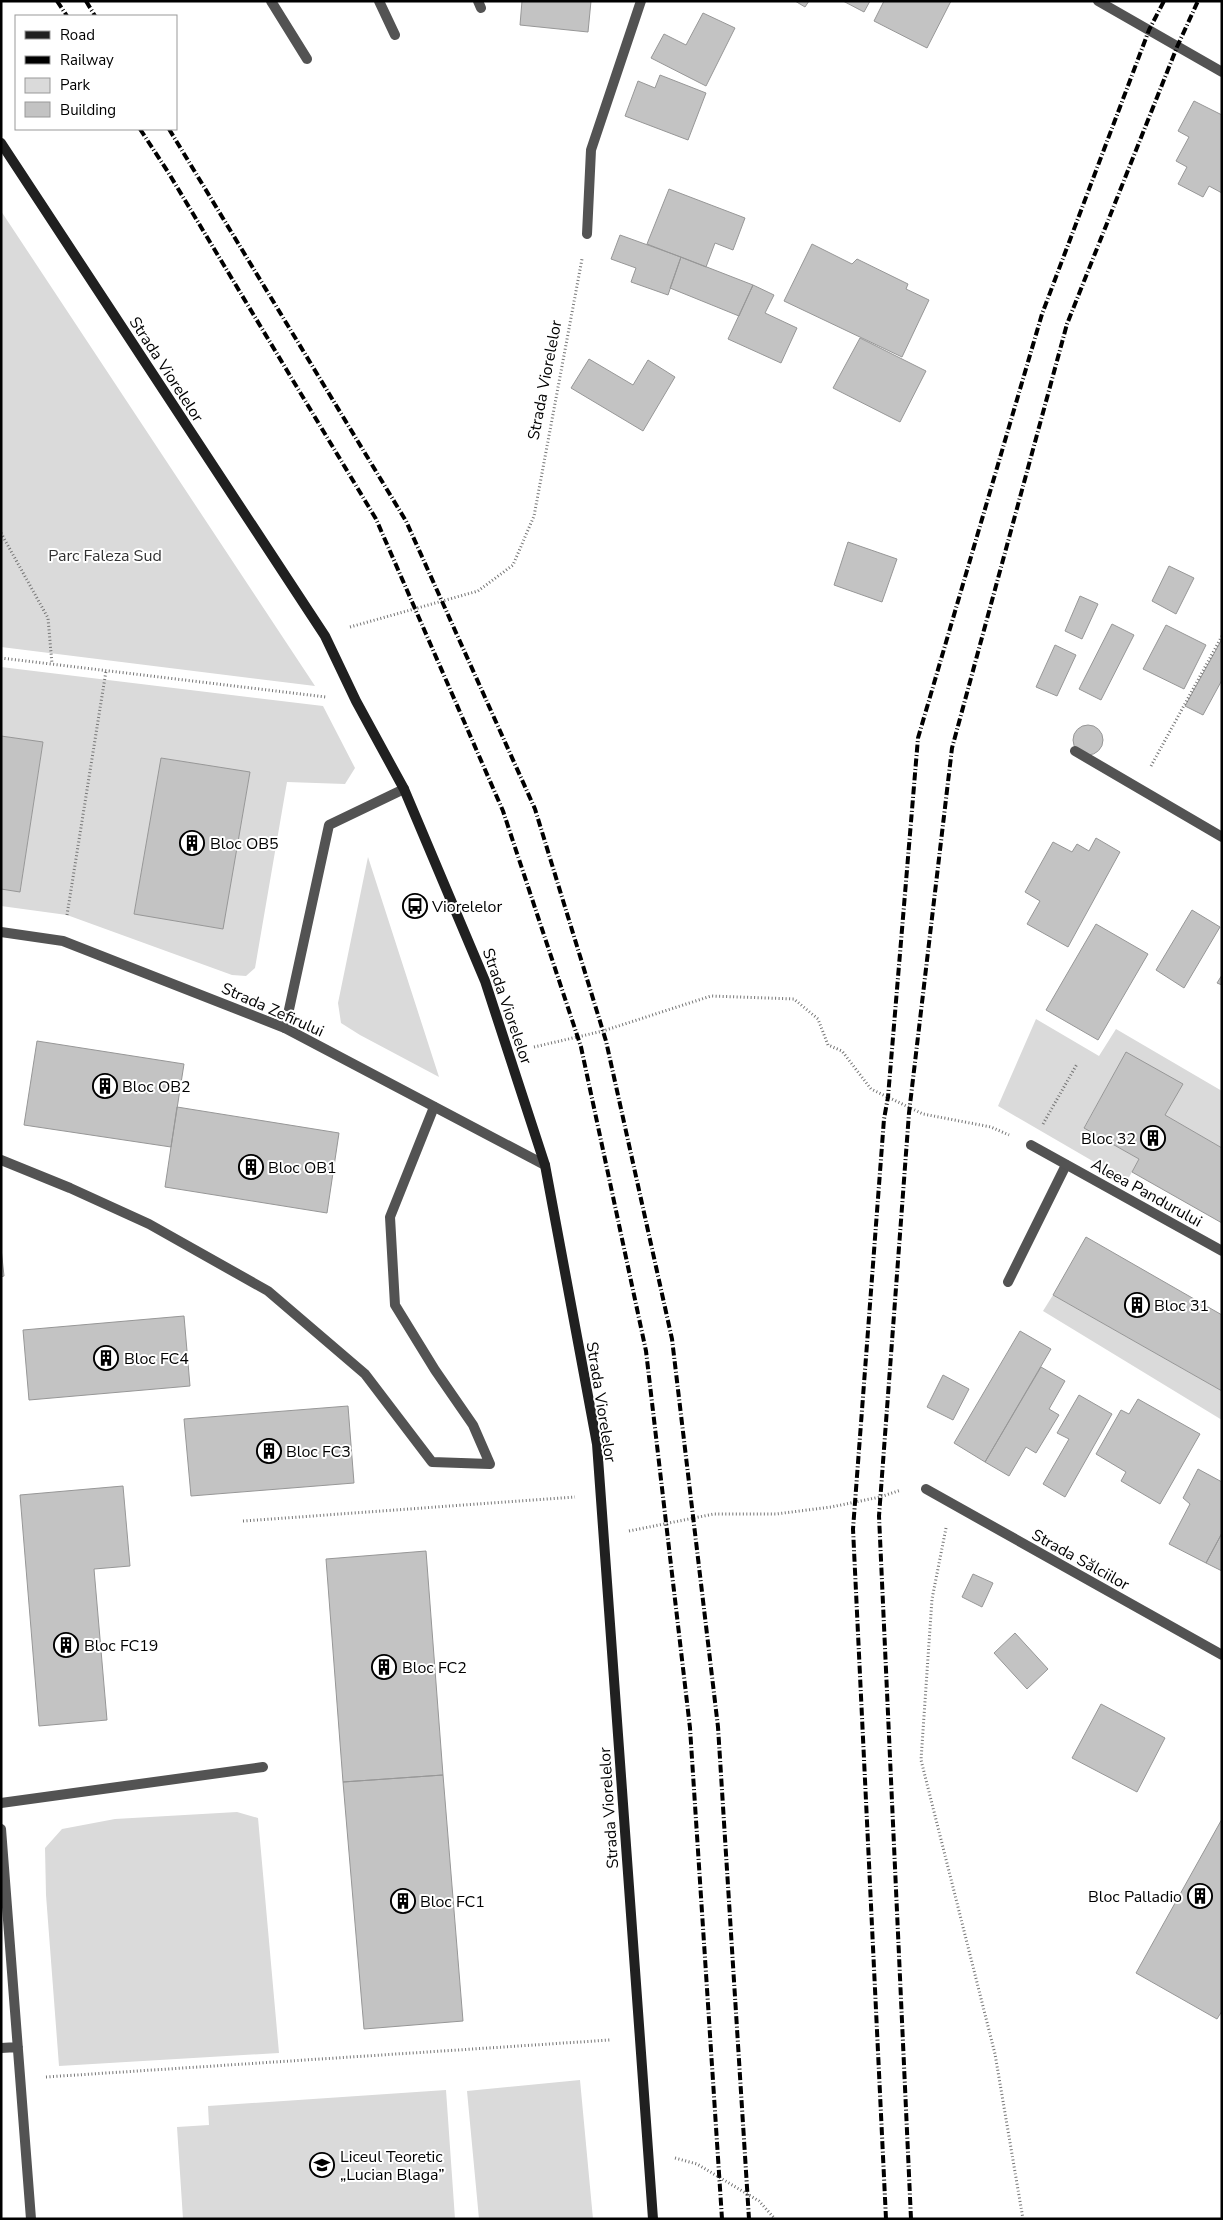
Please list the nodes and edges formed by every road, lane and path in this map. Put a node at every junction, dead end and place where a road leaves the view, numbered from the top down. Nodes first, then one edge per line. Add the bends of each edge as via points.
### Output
1 (271, 1) edge
2 (379, 1) edge
3 (642, 1) edge
4 (1098, 1) edge
5 (395, 35) dead end
6 (307, 59) dead end
7 (1222, 72) edge
8 (1, 143) edge
9 (587, 234) joint
10 (1, 533) edge
11 (325, 636) junction
12 (1222, 636) edge
13 (1, 658) edge
14 (52, 664) junction
15 (106, 671) junction
16 (356, 701) junction
17 (1075, 752) dead end
18 (404, 789) junction
19 (1139, 789) junction
20 (1222, 837) edge
21 (66, 920) dead end
22 (1, 932) edge
23 (286, 1028) junction
24 (509, 1054) junction
25 (1077, 1064) dead end
26 (434, 1107) junction
27 (1031, 1145) junction
28 (1, 1160) edge
29 (545, 1165) junction
30 (1066, 1165) junction
31 (1222, 1251) edge
32 (1008, 1282) dead end
33 (926, 1489) joint
34 (600, 1495) junction
35 (951, 1503) junction
36 (243, 1521) dead end
37 (603, 1536) junction
38 (1222, 1655) edge
39 (263, 1768) dead end
40 (1, 1803) edge
41 (1, 1829) edge
42 (610, 2040) dead end
43 (18, 2047) junction
44 (1, 2048) edge
45 (20, 2079) junction
46 (648, 2150) junction
47 (31, 2219) edge
48 (652, 2219) edge
49 (775, 2219) edge
50 (1023, 2219) edge

1 - 6 street
2 - 5 street
3 - 9 street via 591,150
4 - 7 street
8 - 11 street, Strada Viorelelor
9 - 11 path, Strada Viorelelor via 534,516 512,565 478,591
10 - 14 path via 48,618
11 - 16 street, Strada Viorelelor
12 - 19 path
13 - 14 path
14 - 15 path
15 - 16 path
15 - 21 path
16 - 18 street, Strada Viorelelor
17 - 19 street
18 - 23 street via 329,825
18 - 24 street, Strada Viorelelor via 485,981
19 - 20 street
22 - 23 street, Strada Zefirului via 63,941
23 - 26 street, Strada Zefirului
24 - 27 path via 603,1030 711,996 794,998 818,1019 828,1044 842,1051 872,1089 923,1114 992,1127
24 - 29 street, Strada Viorelelor
25 - 27 path
26 - 28 street via 390,1217 395,1306 473,1425 490,1464 432,1462 365,1374 268,1291 149,1224
26 - 29 street, Strada Zefirului
27 - 30 street, Aleea Pandurului
29 - 34 street, Strada Viorelelor via 596,1444
30 - 31 street, Aleea Pandurului
30 - 32 street
33 - 35 street, Strada Sălciilor
33 - 37 path via 899,1490 831,1507 776,1514 714,1514
34 - 36 path
34 - 37 street, Strada Viorelelor
35 - 38 street, Strada Sălciilor
35 - 50 path via 932,1599 921,1760 995,2054
37 - 46 street, Strada Viorelelor
39 - 40 street
41 - 43 street
42 - 45 path
43 - 44 street
43 - 45 street
45 - 47 street
46 - 48 street, Strada Viorelelor
46 - 49 path via 697,2164 759,2201

